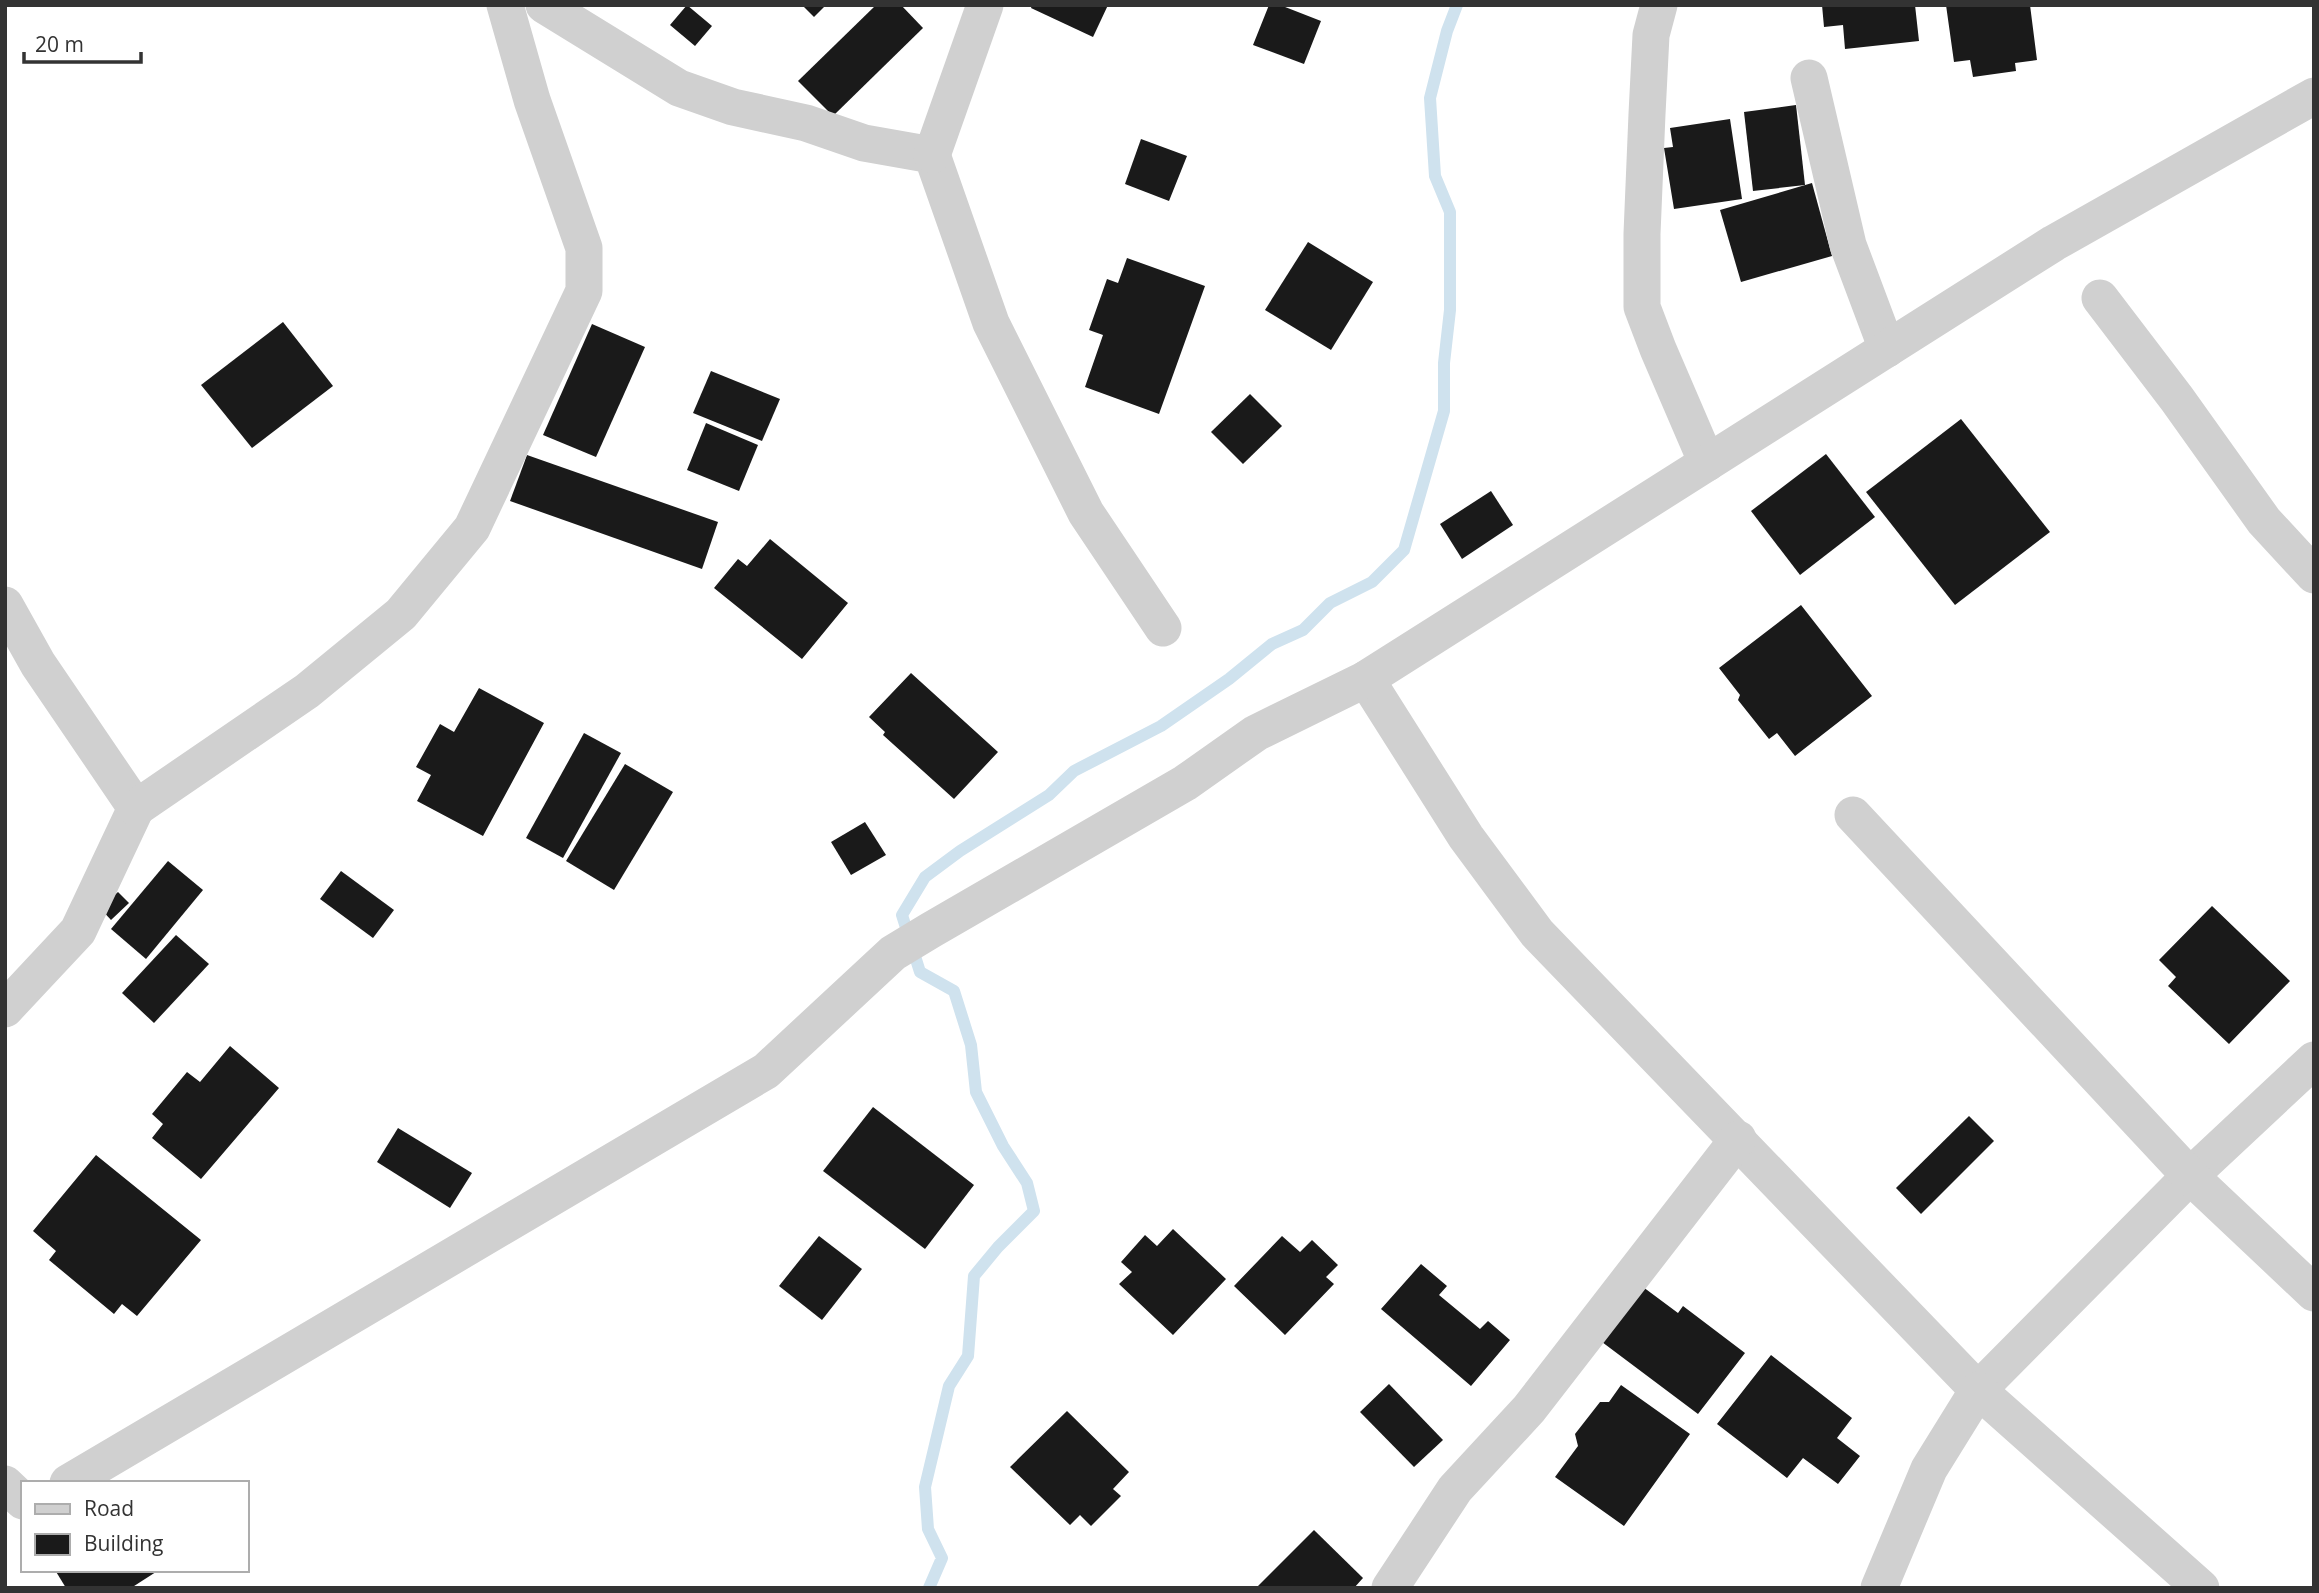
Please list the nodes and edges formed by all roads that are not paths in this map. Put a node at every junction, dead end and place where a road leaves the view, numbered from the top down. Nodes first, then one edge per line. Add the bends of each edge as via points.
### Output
1 (505, 5) edge
2 (544, 5) edge
3 (985, 5) edge
4 (1659, 5) edge
5 (1809, 78) dead end
6 (2314, 96) edge
7 (932, 155) junction
8 (2100, 298) dead end
9 (1887, 348) junction
10 (1707, 463) junction
11 (2314, 575) edge
12 (5, 605) edge
13 (1163, 628) dead end
14 (1366, 679) junction
15 (136, 808) junction
16 (1853, 815) dead end
17 (5, 1009) edge
18 (2314, 1060) edge
19 (1738, 1139) junction
20 (2190, 1176) junction
21 (2314, 1293) edge
22 (1978, 1390) junction
23 (71, 1481) edge
24 (5, 1484) edge
25 (21, 1500) edge
26 (21, 1511) edge
27 (5, 1520) edge
28 (1390, 1588) edge
29 (1879, 1588) edge
30 (2201, 1588) edge

1 - 15 street via 532,100 584,248 584,291 472,528 401,614 307,691
2 - 7 street via 679,88 864,143
3 - 7 street
4 - 10 street via 1651,35 1642,307
5 - 9 street via 1848,245
6 - 9 street via 2054,243
7 - 13 street via 990,323 1086,513
8 - 11 street via 2264,521
9 - 10 street
10 - 14 street
12 - 15 street via 38,664
14 - 19 street via 1466,837 1537,933
14 - 23 street via 1256,733 1185,782 893,953 766,1071
15 - 17 street via 78,932
16 - 20 street
18 - 20 street
19 - 22 street
19 - 28 street via 1530,1409 1455,1489
20 - 21 street
20 - 22 street
22 - 29 street via 1929,1469
22 - 30 street
24 - 25 street
26 - 27 street

